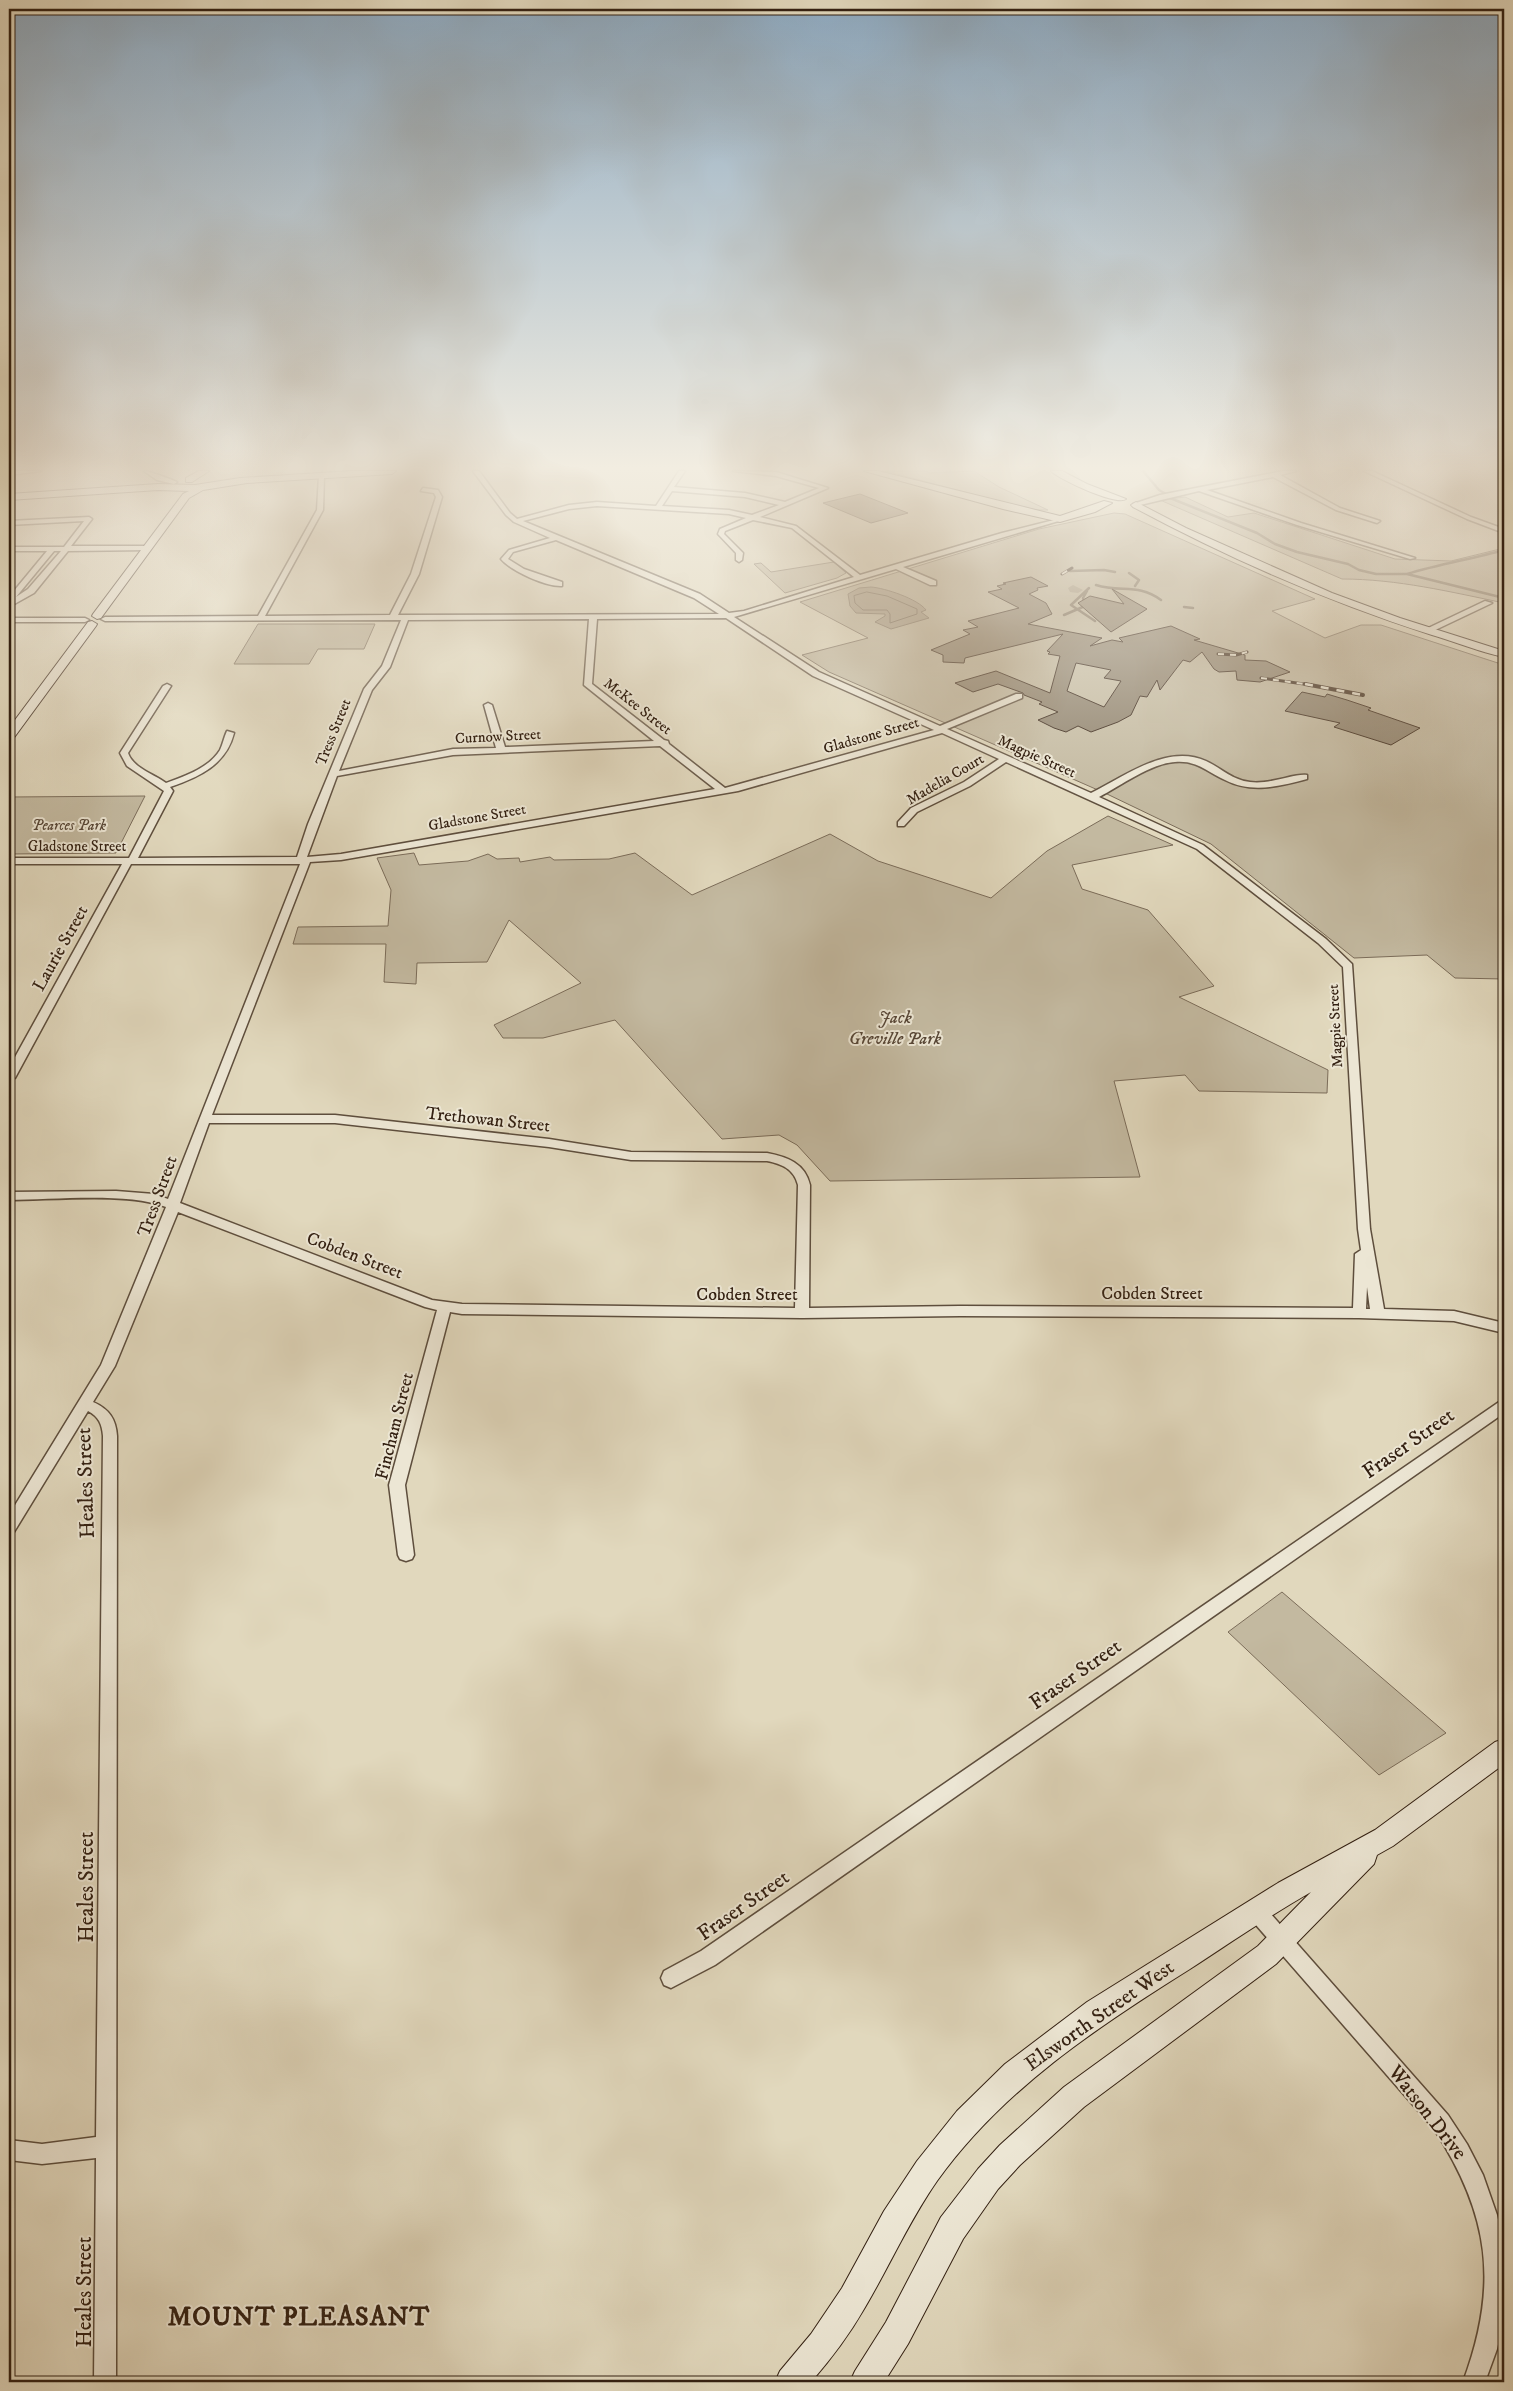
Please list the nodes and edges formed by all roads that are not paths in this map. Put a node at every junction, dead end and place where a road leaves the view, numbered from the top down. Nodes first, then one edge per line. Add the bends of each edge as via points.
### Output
1 (25, 583) edge
2 (37, 583) edge
3 (123, 583) edge
4 (280, 583) edge
5 (412, 583) edge
6 (553, 583) edge
7 (664, 583) edge
8 (840, 583) edge
9 (1300, 583) edge
10 (559, 584) dead end
11 (9, 603) edge
12 (1488, 603) dead end
13 (728, 616) junction
14 (593, 618) junction
15 (260, 619) junction
16 (392, 619) junction
17 (404, 619) junction
18 (9, 620) edge
19 (95, 620) junction
20 (1428, 630) junction
21 (1504, 654) edge
22 (167, 686) dead end
23 (1019, 696) dead end
24 (488, 705) dead end
25 (940, 730) junction
26 (230, 733) dead end
27 (9, 736) edge
28 (664, 743) junction
29 (501, 749) junction
30 (1004, 759) junction
31 (334, 774) junction
32 (1304, 777) dead end
33 (165, 786) junction
34 (722, 790) junction
35 (1091, 797) junction
36 (901, 824) dead end
37 (130, 861) junction
38 (303, 861) junction
39 (9, 862) edge
40 (9, 1078) edge
41 (204, 1119) junction
42 (9, 1196) edge
43 (173, 1205) junction
44 (1364, 1229) junction
45 (444, 1308) junction
46 (802, 1313) junction
47 (1359, 1313) junction
48 (1378, 1314) junction
49 (1504, 1328) edge
50 (85, 1404) junction
51 (1504, 1406) edge
52 (9, 1528) edge
53 (406, 1554) dead end
54 (1504, 1750) edge
55 (1384, 1838) junction
56 (1256, 1911) junction
57 (1282, 1941) junction
58 (672, 1978) dead end
59 (107, 2146) junction
60 (9, 2150) edge
61 (1502, 2280) edge
62 (106, 2382) edge
63 (791, 2382) edge
64 (866, 2382) edge
65 (1474, 2382) edge

1 - 11 street
2 - 11 street via 30,591
3 - 19 main road
4 - 15 street
5 - 16 street
6 - 10 street
7 - 13 street, Magpie Street via 692,594
8 - 13 street
9 - 20 main road
12 - 20 street
13 - 14 street
13 - 25 street, Magpie Street via 816,674
14 - 17 street
14 - 28 street, McKee Street via 588,685
15 - 16 street
15 - 19 street
16 - 17 street
17 - 31 street, Tress Street via 386,667 368,690
18 - 19 street
19 - 27 main road
20 - 21 main road
22 - 33 street via 124,755 128,763
23 - 25 street, Gladstone Street
24 - 29 street
25 - 30 street, Magpie Street
25 - 34 street, Gladstone Street
26 - 33 street via 222,754 209,766
28 - 29 street, Curnow Street
28 - 34 street, McKee Street
29 - 31 street, Curnow Street via 446,752
30 - 35 street, Magpie Street
30 - 36 street, Madelia Court via 967,784 914,810
31 - 38 street, Tress Street via 311,828
32 - 35 street via 1275,785 1248,785 1229,779 1205,763 1173,759
33 - 37 street, Laurie Street via 168,794
34 - 38 street, Gladstone Street via 349,856
35 - 44 street, Magpie Street via 1200,847 1322,941 1348,966
37 - 38 street, Gladstone Street
37 - 39 street, Gladstone Street
37 - 40 street, Laurie Street
38 - 41 street, Tress Street
41 - 43 street, Tress Street
41 - 46 street, Trethowan Street via 335,1119 550,1143 631,1156 767,1157 783,1160 792,1165 803,1180
42 - 43 street, Cobden Street via 130,1196 154,1198
43 - 45 street, Cobden Street
43 - 50 street, Tress Street via 116,1350
44 - 47 street, Magpie Street
44 - 48 street, Magpie Street
45 - 46 street, Cobden Street
45 - 53 street, Fincham Street via 397,1485
46 - 47 street, Cobden Street via 970,1310
47 - 48 street, Cobden Street
48 - 49 street, Cobden Street via 1454,1316
50 - 52 street, Tress Street
50 - 59 street, Heales Street via 104,1414 110,1436
51 - 58 street, Fraser Street via 708,1958
54 - 55 main road, Elsworth Street West
55 - 56 main road, Elsworth Street West
55 - 57 main road, Elsworth Street West
56 - 57 street, Watson Drive
56 - 63 main road, Elsworth Street West via 1066,2033 990,2096 927,2171 843,2314
57 - 61 street, Watson Drive via 1422,2099 1457,2144 1478,2181 1493,2224
57 - 64 main road, Elsworth Street West via 1239,1978 1074,2097 1010,2155 952,2228 897,2333
59 - 60 street via 42,2154
59 - 62 street, Heales Street
61 - 65 street, Watson Drive via 1498,2318 1490,2347

